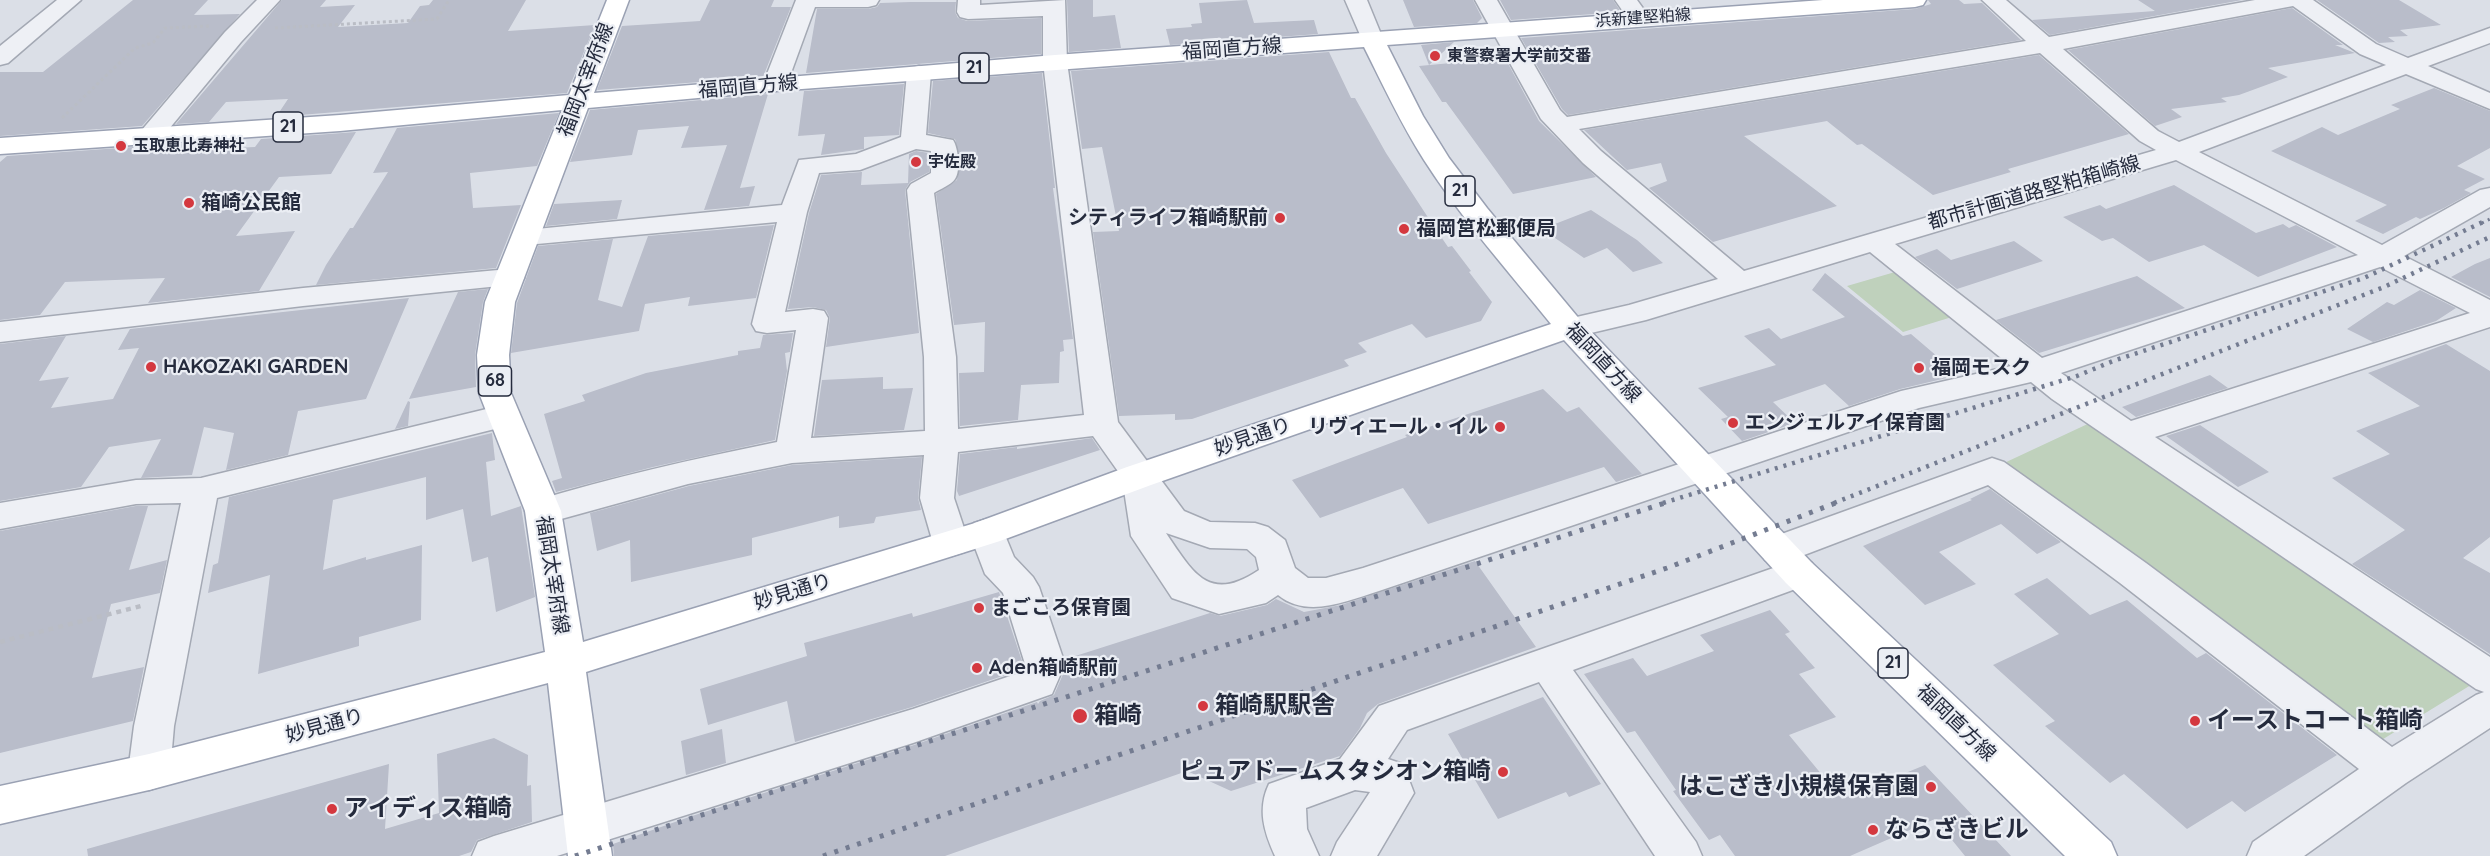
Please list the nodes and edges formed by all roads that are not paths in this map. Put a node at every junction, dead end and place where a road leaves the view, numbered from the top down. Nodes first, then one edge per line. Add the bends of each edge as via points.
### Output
1 (70, 0) edge
2 (269, 0) edge
3 (618, 0) edge
4 (868, 0) edge
5 (969, 0) edge
6 (1356, 0) edge
7 (1486, 0) edge
8 (1626, 0) edge
9 (1915, 0) edge
10 (1993, 0) edge
11 (2291, 0) edge
12 (2299, 0) edge
13 (807, 1) edge
14 (1872, 1) edge
15 (1054, 4) edge
16 (1639, 18) junction
17 (1504, 29) junction
18 (30, 33) junction
19 (2490, 34) edge
20 (0, 35) edge
21 (1372, 39) junction
22 (2044, 45) junction
23 (0, 58) edge
24 (1055, 62) junction
25 (2405, 67) junction
26 (919, 73) junction
27 (775, 84) junction
28 (2490, 102) edge
29 (576, 103) junction
30 (1561, 125) junction
31 (150, 136) junction
32 (913, 141) junction
33 (0, 146) edge
34 (2175, 152) junction
35 (2490, 196) edge
36 (793, 212) junction
37 (526, 237) junction
38 (1872, 241) junction
39 (2381, 256) junction
40 (509, 278) junction
41 (1739, 282) junction
42 (2490, 312) edge
43 (2490, 317) edge
44 (1570, 328) junction
45 (0, 332) edge
46 (2035, 371) junction
47 (503, 416) junction
48 (1102, 424) junction
49 (2128, 434) junction
50 (942, 442) junction
51 (792, 451) junction
52 (1703, 471) junction
53 (1139, 476) junction
54 (201, 490) junction
55 (543, 511) junction
56 (0, 516) edge
57 (969, 537) junction
58 (1789, 562) junction
59 (1279, 575) junction
60 (565, 663) junction
61 (1547, 663) junction
62 (2490, 678) edge
63 (2490, 707) edge
64 (2391, 770) junction
65 (149, 772) junction
66 (1355, 772) junction
67 (0, 805) edge
68 (588, 842) edge
69 (494, 856) edge
70 (1297, 856) edge
71 (1353, 856) edge
72 (1680, 856) edge
73 (2095, 856) edge
74 (2269, 856) edge

1 - 18 street
2 - 31 street
3 - 29 main road, 福岡太宰府線 / 68
4 - 13 street
5 - 15 street via 968,12
6 - 21 street, 21
7 - 17 street
8 - 16 street
9 - 14 main road, 浜新建堅粕線
10 - 22 street
11 - 22 street
12 - 25 street via 2368,49
13 - 27 street
14 - 16 main road, 浜新建堅粕線
15 - 24 street
16 - 17 main road, 浜新建堅粕線
17 - 21 main road, 浜新建堅粕線
17 - 30 street via 1550,114
18 - 20 street
18 - 23 street
19 - 25 street, 都市計画道路堅粕箱崎線
21 - 24 main road, 福岡直方線 / 21
21 - 44 main road, 福岡直方線 / 21 via 1437,160
22 - 30 street
22 - 34 street via 2149,136
24 - 26 main road, 福岡直方線 / 21
24 - 48 street
25 - 28 street
25 - 34 street, 都市計画道路堅粕箱崎線
26 - 27 main road, 福岡直方線 / 21
26 - 32 street
27 - 29 main road, 福岡直方線 / 21
29 - 31 main road, 福岡直方線 / 21
29 - 37 main road, 福岡太宰府線 / 68
30 - 41 street via 1592,157
31 - 33 main road, 福岡直方線 / 21
32 - 36 street via 860,162 808,166
32 - 50 street via 944,145 944,176 920,190 940,357
34 - 38 street, 都市計画道路堅粕箱崎線
34 - 39 street
35 - 39 street
36 - 37 street
36 - 51 street via 767,324 813,318
37 - 40 main road, 福岡太宰府線 / 68
38 - 41 street, 都市計画道路堅粕箱崎線
38 - 46 street
39 - 42 street
39 - 46 street
40 - 45 street
40 - 47 main road, 福岡太宰府線 / 68 via 500,302 493,355 495,393
41 - 44 street, 都市計画道路堅粕箱崎線
43 - 49 street
44 - 52 main road, 福岡直方線 / 21
44 - 53 main road, 妙見通り
46 - 49 street
46 - 52 street via 1912,399
47 - 54 street
47 - 55 main road, 福岡太宰府線 / 68
48 - 50 street
48 - 53 street
49 - 62 street
50 - 51 street
50 - 57 street via 937,498
51 - 55 street via 688,472
52 - 58 main road, 福岡直方線 / 21
52 - 59 street via 1326,592 1300,592
53 - 57 main road, 妙見通り
53 - 59 street via 1171,520 1210,535 1255,536 1272,550
53 - 59 street via 1149,536 1185,588 1219,600 1253,593
54 - 56 street via 135,492
54 - 65 street via 154,726
55 - 60 main road, 福岡太宰府線 / 68
57 - 60 main road, 妙見通り
57 - 68 street via 1020,587 1045,664 1038,683
58 - 61 street
58 - 64 street via 1992,470
58 - 73 main road, 福岡直方線 / 21
60 - 65 main road, 妙見通り
60 - 68 main road, 福岡太宰府線 / 68
61 - 66 street via 1393,718
61 - 72 street
63 - 64 street
64 - 74 street
65 - 67 main road, 妙見通り
66 - 70 street via 1284,797 1285,829
66 - 71 street via 1388,777 1393,794
68 - 69 street

